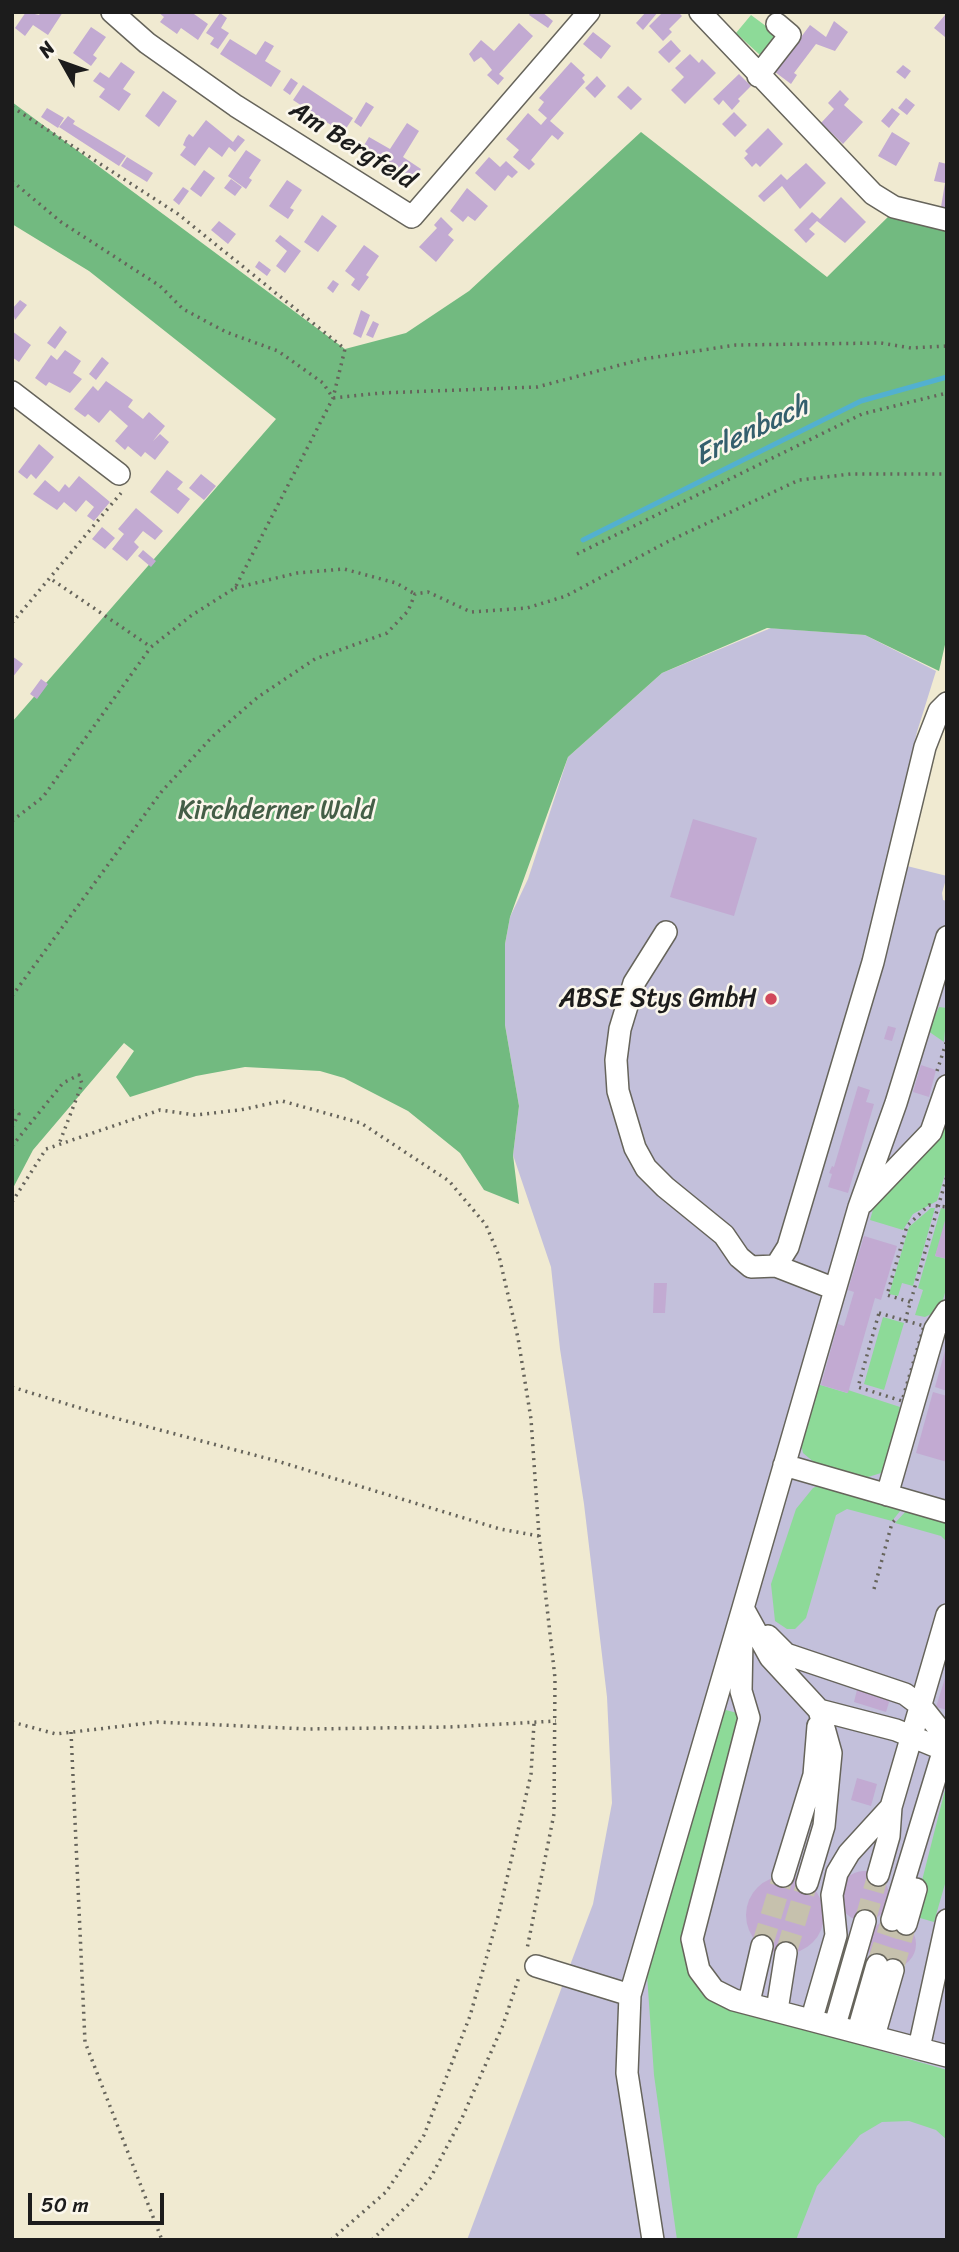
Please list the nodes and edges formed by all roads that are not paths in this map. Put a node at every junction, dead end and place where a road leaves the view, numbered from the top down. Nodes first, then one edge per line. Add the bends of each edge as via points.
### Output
1 (112, 12) edge
2 (589, 12) edge
3 (700, 12) edge
4 (775, 16) edge
5 (758, 76) junction
6 (947, 220) edge
7 (12, 392) edge
8 (118, 474) road end
9 (947, 703) edge
10 (666, 932) dead end
11 (947, 937) edge
12 (947, 1086) edge
13 (859, 1207) junction
14 (776, 1266) junction
15 (835, 1289) junction
16 (947, 1311) edge
17 (784, 1465) junction
18 (887, 1495) junction
19 (947, 1512) edge
20 (743, 1608) junction
21 (947, 1615) edge
22 (921, 1706) junction
23 (820, 1710) junction
24 (912, 1736) junction
25 (946, 1746) edge
26 (891, 1807) junction
27 (878, 1875) tunnel mouth
28 (783, 1876) tunnel mouth
29 (807, 1883) tunnel mouth
30 (947, 1920) edge
31 (865, 1921) tunnel mouth
32 (899, 1922) tunnel mouth
33 (762, 1946) tunnel mouth
34 (786, 1953) tunnel mouth
35 (528, 1964) road end
36 (885, 1967) tunnel mouth
37 (630, 1995) junction
38 (749, 2003) junction
39 (777, 2010) junction
40 (812, 2018) junction
41 (835, 2025) junction
42 (866, 2033) junction
43 (919, 2048) junction
44 (947, 2056) edge
45 (653, 2240) edge

1 - 2 street, Am Bergfeld via 147,43 236,106 412,216
3 - 5 street
4 - 5 street via 790,35
5 - 6 street via 873,194 894,206
7 - 8 street
9 - 14 street via 939,711 925,747 873,962 788,1247
10 - 14 street via 634,983 615,1060 618,1091 635,1148 646,1168 724,1235 739,1257 751,1267
11 - 13 street
12 - 13 street via 931,1132
13 - 15 street
14 - 15 street
15 - 17 street
16 - 18 street via 936,1329
17 - 18 street
17 - 20 street
18 - 19 street
20 - 22 street via 786,1654 885,1685
20 - 23 street via 770,1657
20 - 37 street
20 - 38 street via 741,1691 749,1718 692,1939 699,1970 714,1990
21 - 22 street
22 - 24 street
22 - 25 street
23 - 24 street
23 - 28 street via 814,1775
23 - 29 street via 831,1754 824,1826
24 - 25 street
24 - 26 street
25 - 32 street via 920,1826
26 - 27 street
26 - 40 street via 837,1873 832,1895 836,1935
30 - 43 street
31 - 41 street
33 - 38 street
34 - 39 street
35 - 37 street
36 - 42 street
37 - 45 street via 627,2073
38 - 39 street
39 - 40 street
40 - 41 street
41 - 42 street
42 - 43 street
43 - 44 street

